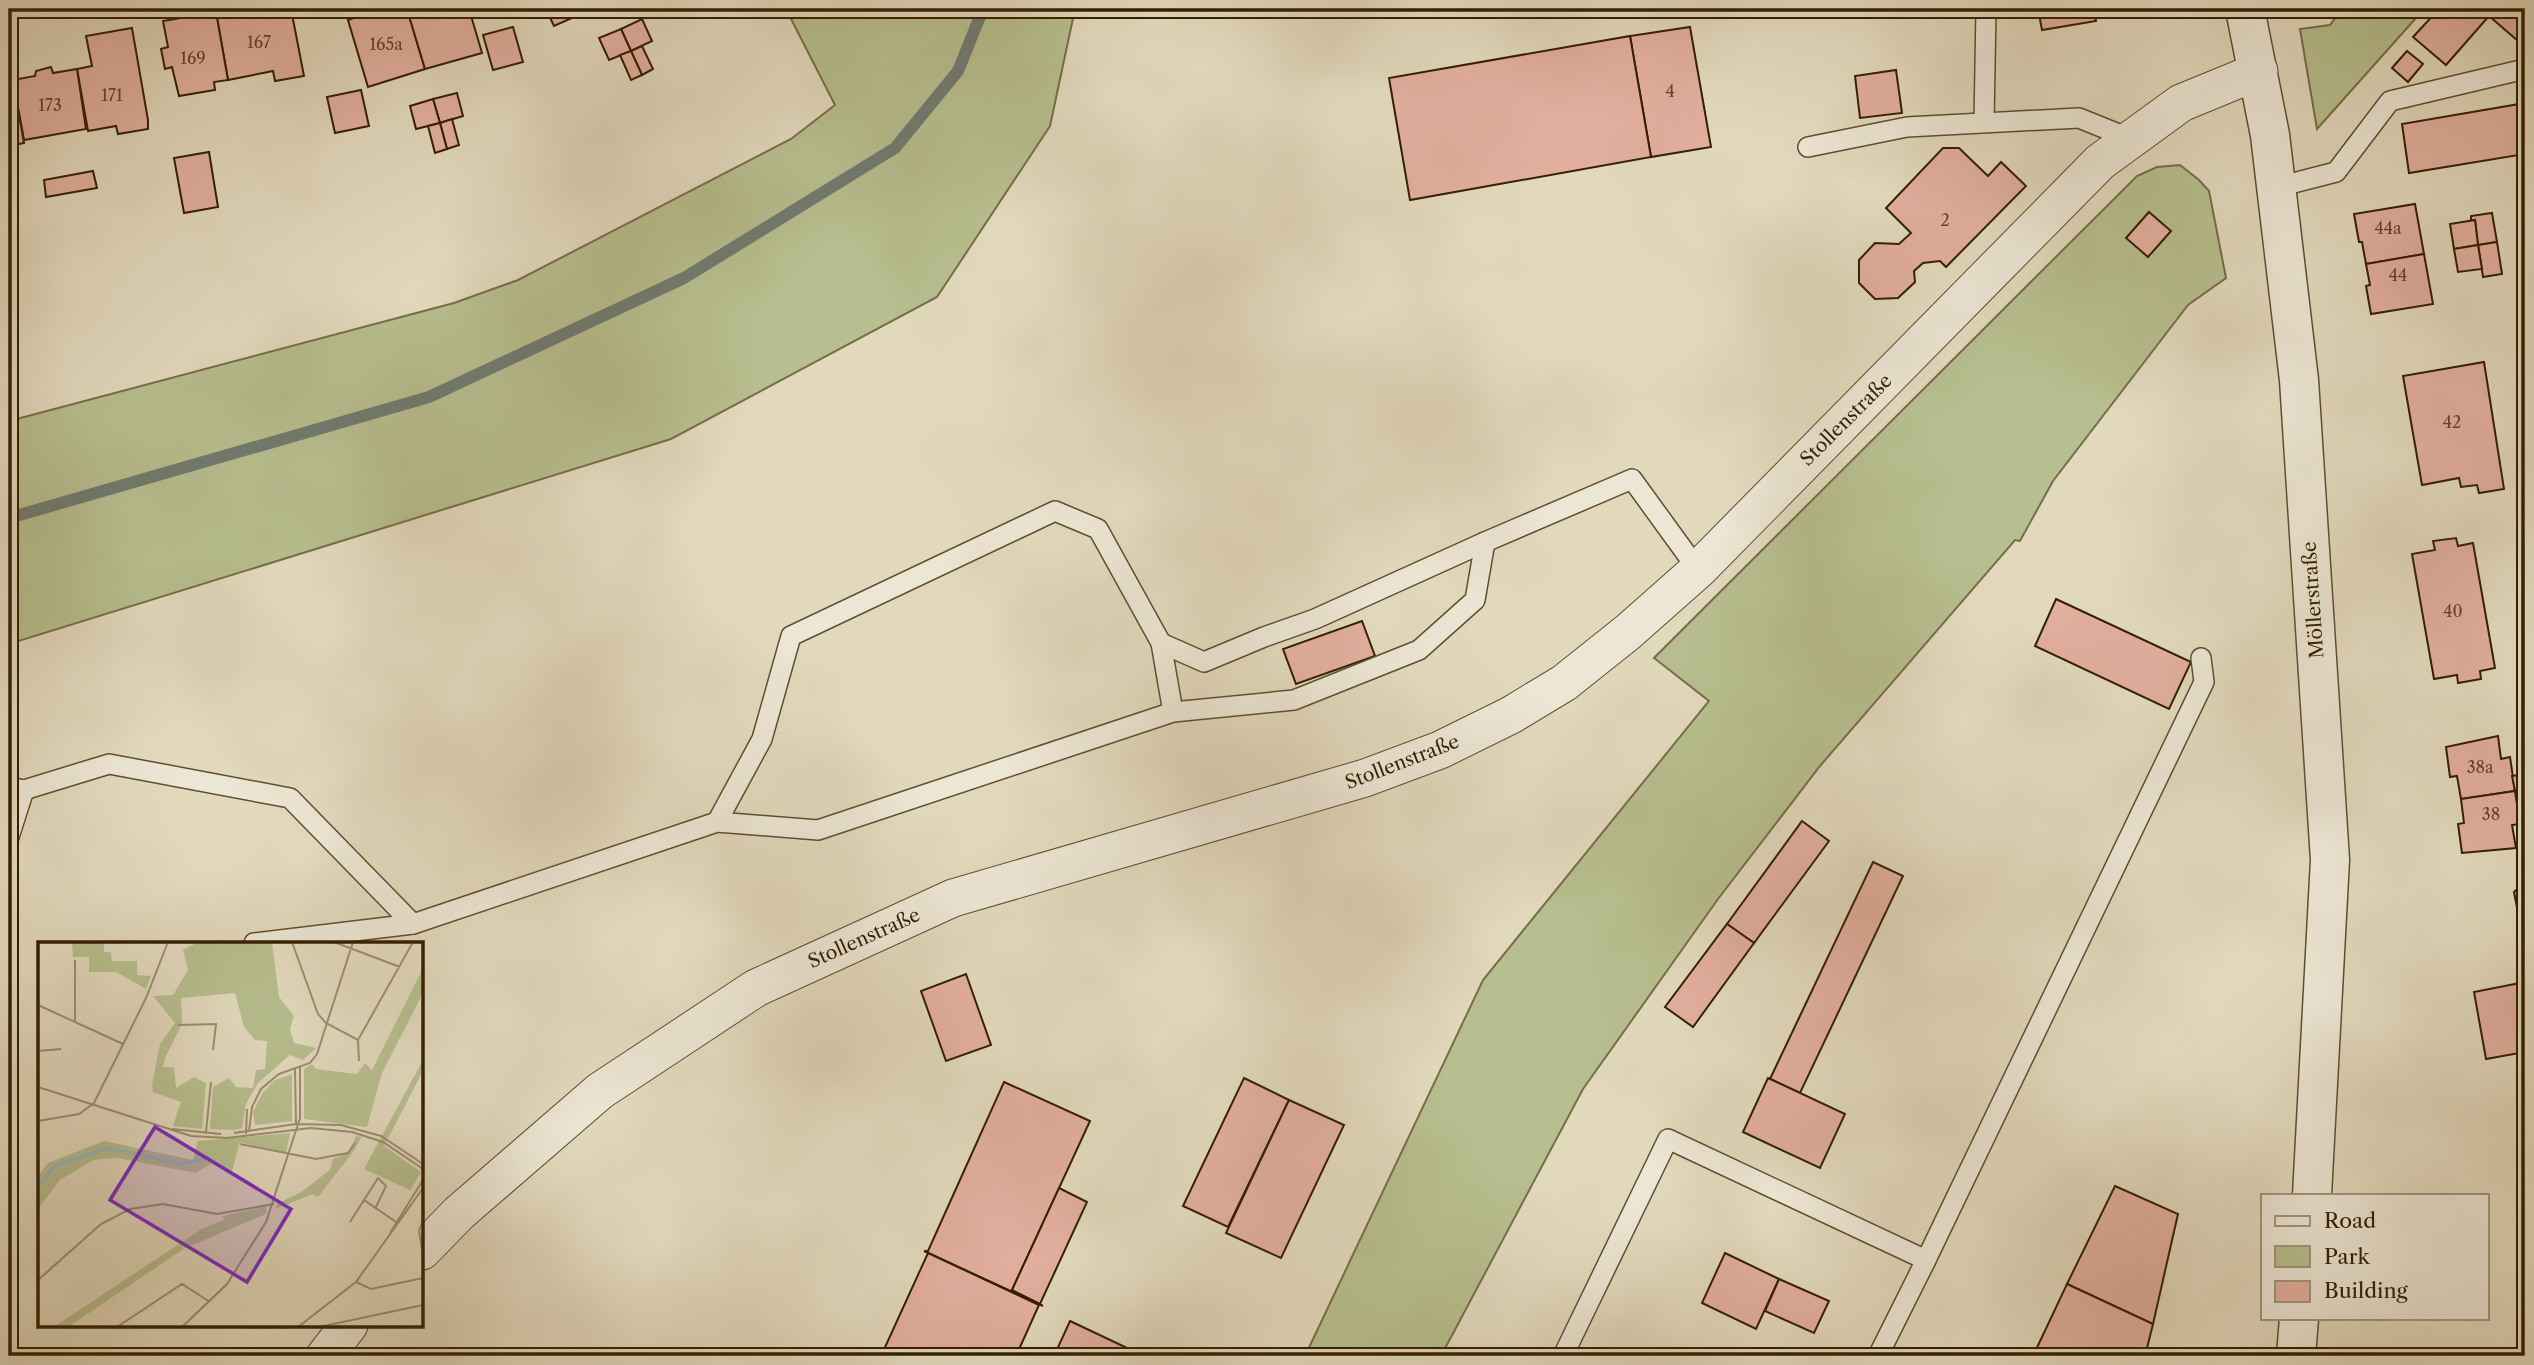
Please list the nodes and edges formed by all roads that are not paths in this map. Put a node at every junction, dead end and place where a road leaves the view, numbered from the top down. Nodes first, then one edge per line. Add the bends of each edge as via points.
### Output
1 (1986, 9) edge
2 (2245, 9) edge
3 (2525, 69) edge
4 (2259, 71) junction
5 (1984, 122) junction
6 (2132, 139) junction
7 (1808, 147) dead end
8 (2274, 188) junction
9 (1485, 542) junction
10 (1698, 570) junction
11 (1161, 643) junction
12 (2201, 658) dead end
13 (1173, 712) junction
14 (16, 788) edge
15 (716, 822) junction
16 (9, 837) edge
17 (413, 924) junction
18 (262, 942) edge
19 (2312, 1194) edge
20 (424, 1249) edge
21 (1926, 1260) junction
22 (2300, 1320) edge
23 (348, 1326) edge
24 (324, 1356) edge
25 (1563, 1356) edge
26 (1878, 1356) edge
27 (2295, 1356) edge

1 - 5 lane
2 - 4 street, Möllerstraße
3 - 8 lane via 2390,101 2336,172
4 - 6 street, Stollenstraße via 2181,103
4 - 8 street, Möllerstraße
5 - 6 lane via 2079,118
5 - 7 lane via 1908,127
6 - 10 street, Stollenstraße via 2100,162
8 - 19 street, Möllerstraße via 2298,380 2330,860
9 - 10 lane via 1632,479
9 - 11 lane via 1315,620 1203,662
9 - 13 lane via 1475,600 1419,650 1294,700
10 - 20 street, Stollenstraße via 1564,683 1440,750 1365,778 953,898 756,988 600,1091
11 - 13 lane
11 - 15 lane via 1098,529 1055,511 791,636 762,740
12 - 21 lane via 2204,682
13 - 15 lane via 818,830
14 - 16 lane
14 - 17 lane via 109,764 290,798
15 - 17 lane
17 - 18 lane
21 - 25 lane via 1668,1139
21 - 26 lane
22 - 27 street
23 - 24 street

